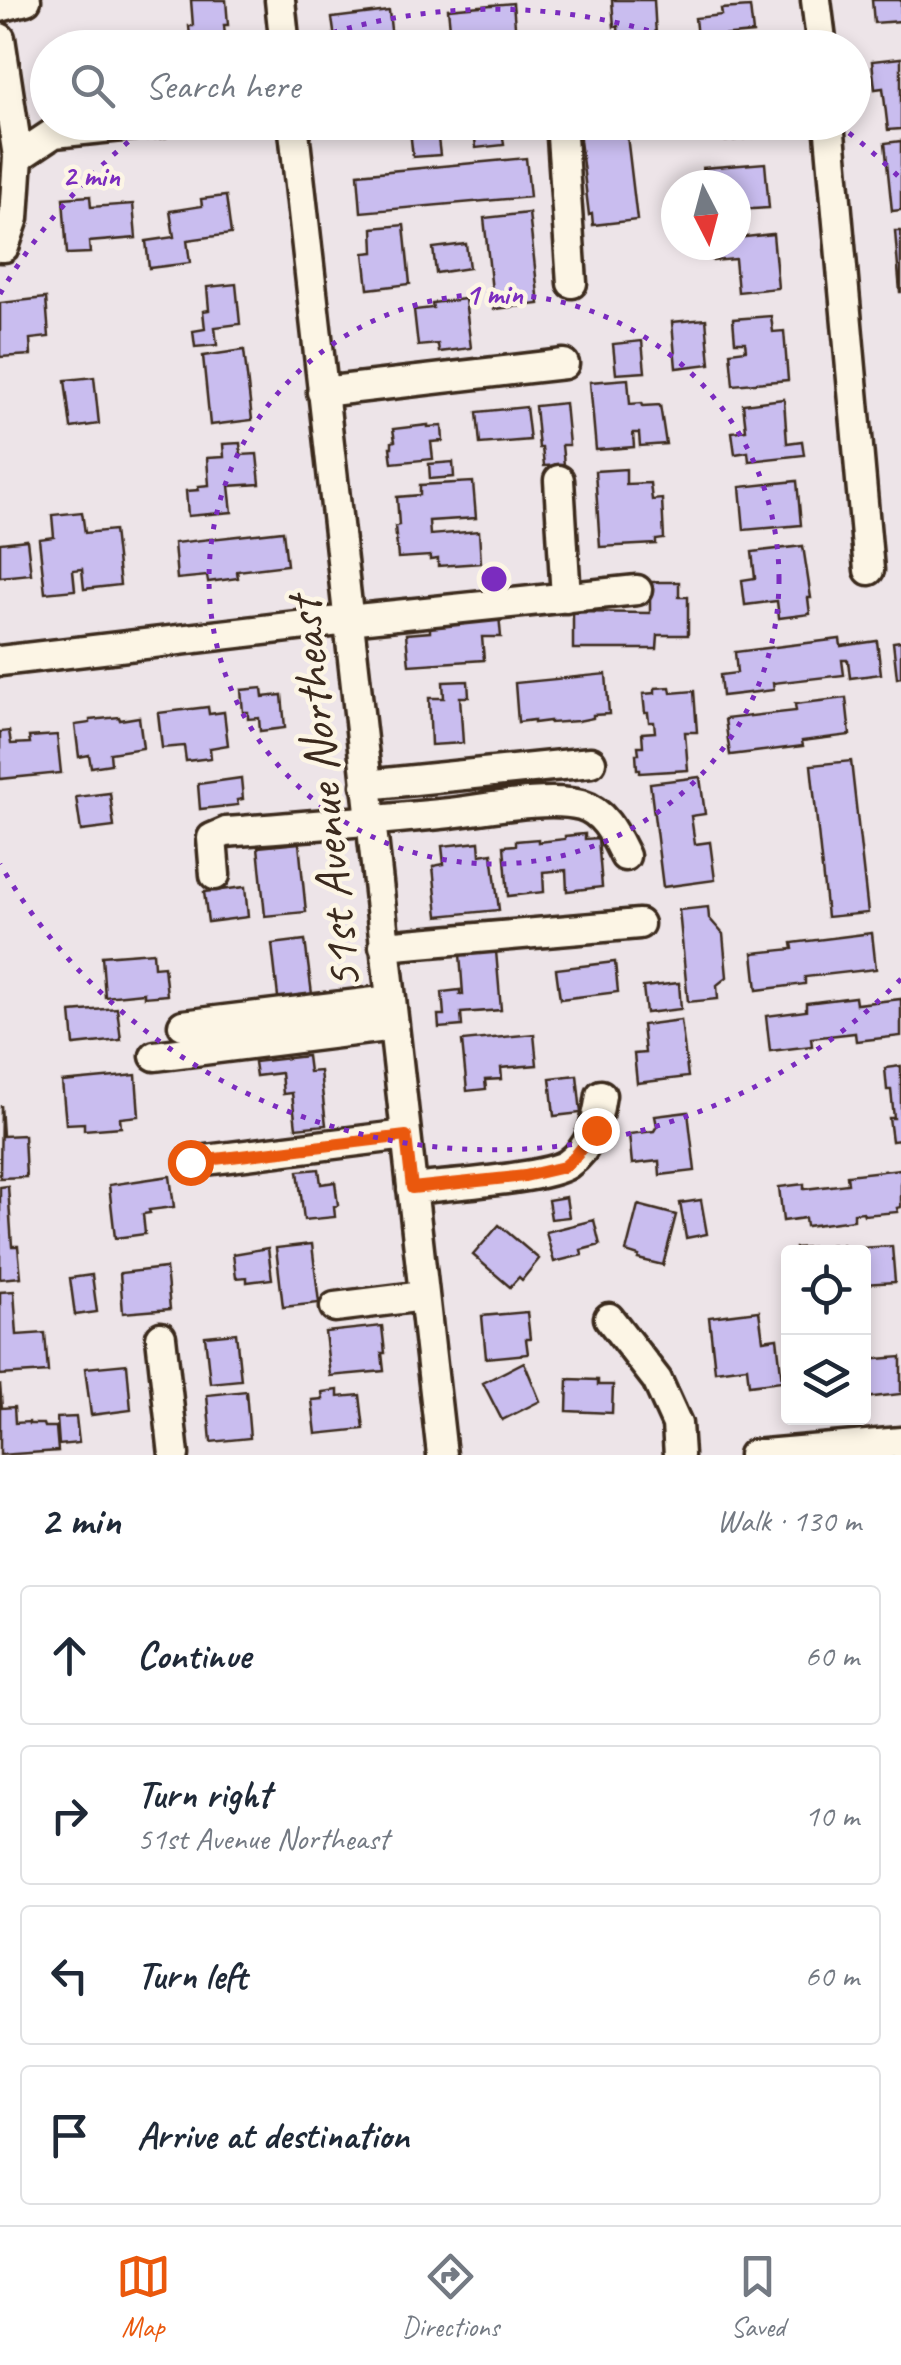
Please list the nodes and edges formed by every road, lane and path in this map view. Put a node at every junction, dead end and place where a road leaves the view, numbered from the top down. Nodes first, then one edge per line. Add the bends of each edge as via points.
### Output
1 (26, 0) edge
2 (280, 0) edge
3 (816, 0) edge
4 (0, 7) edge
5 (282, 30) edge
6 (820, 30) edge
7 (0, 38) edge
8 (44, 140) edge
9 (294, 140) edge
10 (562, 140) edge
11 (830, 140) edge
12 (18, 157) junction
13 (0, 247) edge
14 (572, 282) dead end
15 (564, 364) dead end
16 (322, 392) junction
17 (559, 480) dead end
18 (869, 570) dead end
19 (637, 590) dead end
20 (566, 598) junction
21 (348, 620) junction
22 (0, 661) edge
23 (591, 762) dead end
24 (366, 785) junction
25 (370, 821) junction
26 (626, 856) dead end
27 (214, 875) dead end
28 (639, 924) dead end
29 (384, 946) junction
30 (392, 1013) junction
31 (182, 1025) dead end
32 (155, 1056) dead end
33 (601, 1095) dead end
34 (406, 1136) junction
35 (190, 1162) dead end
36 (412, 1188) junction
37 (424, 1296) junction
38 (335, 1308) dead end
39 (608, 1318) dead end
40 (161, 1337) dead end
41 (901, 1442) edge
42 (785, 1454) edge
43 (174, 1455) edge
44 (442, 1455) edge
45 (679, 1455) edge
46 (753, 1455) edge

1 - 4 street
2 - 5 street
3 - 6 street
7 - 12 street
8 - 12 street
9 - 16 street, 51st Avenue Northeast
10 - 14 street
11 - 18 street
12 - 13 street via 14,218
15 - 16 street
16 - 21 street, 51st Avenue Northeast
17 - 20 street
19 - 20 street
20 - 21 street
21 - 22 street
21 - 24 street, 51st Avenue Northeast
23 - 24 street
24 - 25 street, 51st Avenue Northeast
25 - 26 street via 548,802 580,805 608,825
25 - 27 street via 226,832 212,838
25 - 29 street, 51st Avenue Northeast
28 - 29 street
29 - 30 street, 51st Avenue Northeast
30 - 31 street
30 - 32 street
30 - 34 street, 51st Avenue Northeast
33 - 36 street via 596,1130 564,1167
34 - 35 street
34 - 36 street, 51st Avenue Northeast
36 - 37 street, 51st Avenue Northeast
37 - 38 street
37 - 44 street, 51st Avenue Northeast
39 - 45 street via 657,1380 678,1424
40 - 43 street
41 - 42 street
42 - 46 street

